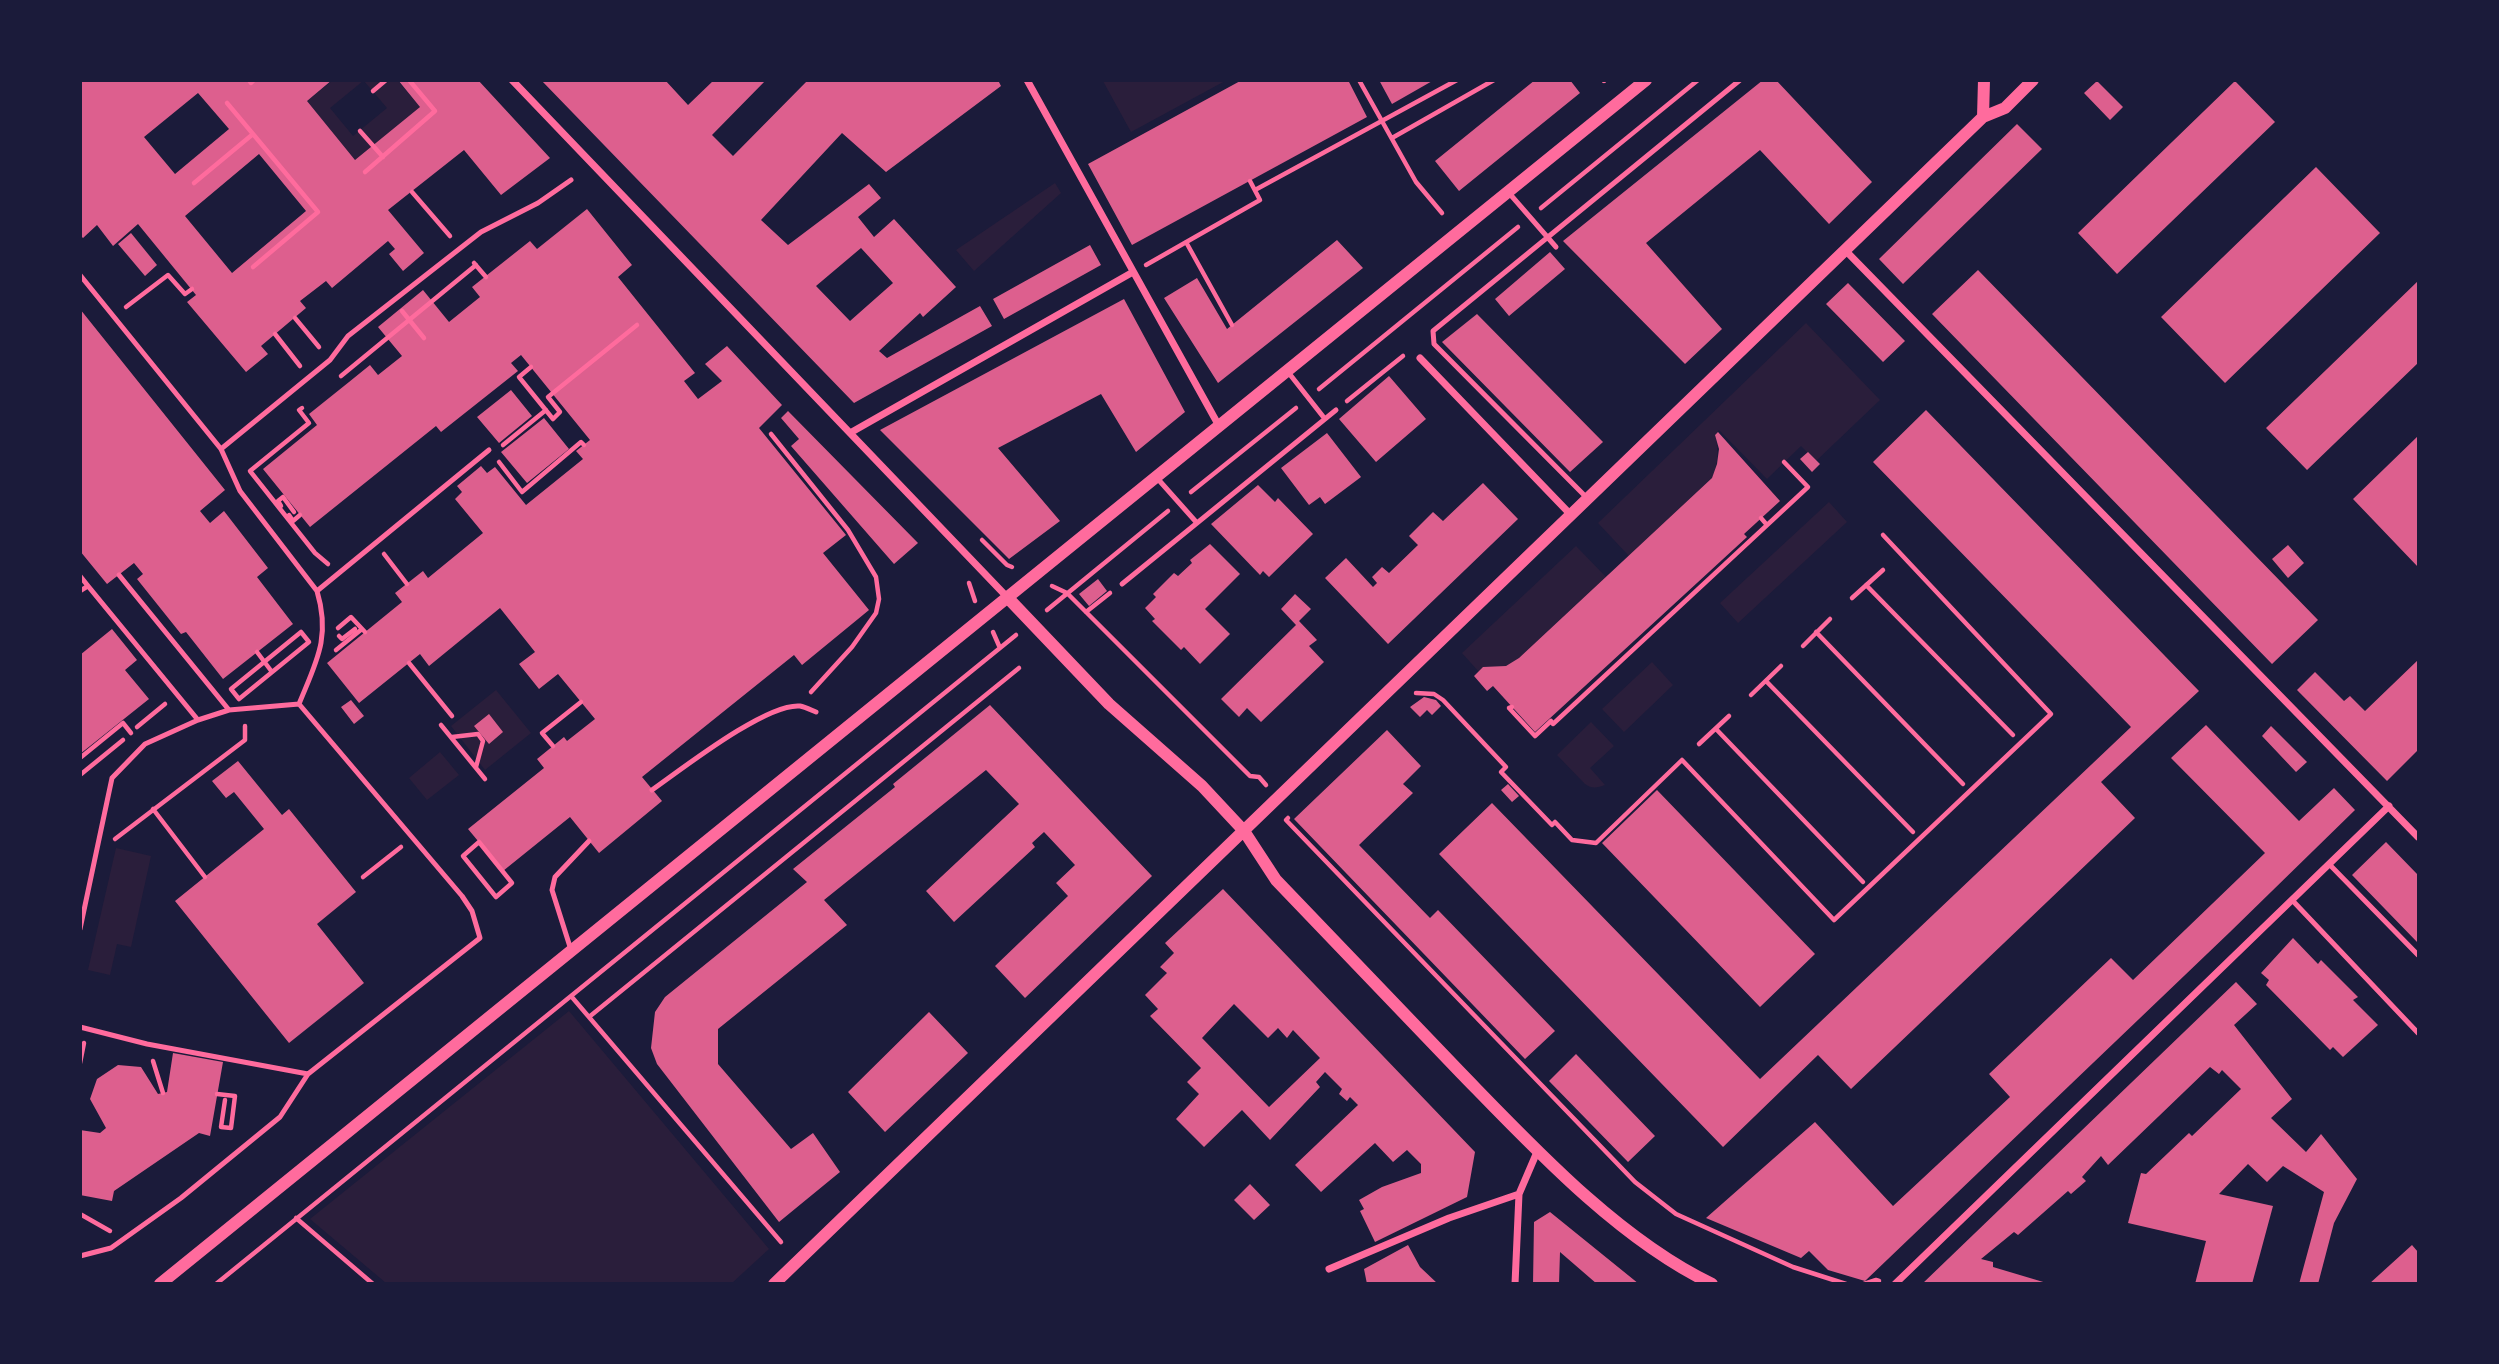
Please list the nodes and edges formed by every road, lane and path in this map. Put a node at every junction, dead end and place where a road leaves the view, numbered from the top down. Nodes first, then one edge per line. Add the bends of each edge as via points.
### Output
1 (386, 80) edge
2 (409, 80) edge
3 (512, 80) edge
4 (1027, 80) edge
5 (1359, 80) edge
6 (1457, 80) edge
7 (1494, 80) edge
8 (1646, 80) edge
9 (1698, 80) edge
10 (1740, 80) edge
11 (1984, 80) edge
12 (2033, 80) edge
13 (373, 91) dead end
14 (227, 103) dead end
15 (1983, 117) junction
16 (1382, 121) junction
17 (360, 131) dead end
18 (253, 134) junction
19 (1392, 138) junction
20 (383, 157) junction
21 (365, 172) dead end
22 (570, 180) dead end
23 (1250, 181) dead end
24 (194, 183) dead end
25 (1255, 190) junction
26 (1509, 193) junction
27 (1442, 213) dead end
28 (1530, 217) junction
29 (1547, 236) junction
30 (1186, 242) junction
31 (1556, 247) dead end
32 (1844, 250) junction
33 (476, 265) dead end
34 (253, 267) dead end
35 (1133, 272) junction
36 (80, 275) edge
37 (192, 289) dead end
38 (400, 309) dead end
39 (114, 316) junction
40 (409, 320) junction
41 (637, 325) dead end
42 (1232, 325) dead end
43 (1433, 331) junction
44 (275, 334) dead end
45 (387, 338) dead end
46 (424, 338) dead end
47 (289, 352) dead end
48 (1420, 358) dead end
49 (531, 368) dead end
50 (1288, 372) junction
51 (1308, 398) junction
52 (299, 410) dead end
53 (546, 410) junction
54 (1336, 410) joint
55 (1325, 419) junction
56 (1220, 427) junction
57 (850, 433) junction
58 (771, 434) dead end
59 (584, 445) dead end
60 (221, 449) junction
61 (489, 450) dead end
62 (1784, 462) dead end
63 (1157, 478) junction
64 (1587, 498) junction
65 (1179, 502) junction
66 (297, 513) joint
67 (1571, 515) junction
68 (1761, 518) dead end
69 (1197, 523) junction
70 (1767, 525) junction
71 (1883, 536) dead end
72 (982, 540) dead end
73 (375, 544) junction
74 (1010, 567) dead end
75 (1883, 570) dead end
76 (338, 573) junction
77 (119, 575) dead end
78 (80, 576) edge
79 (407, 584) dead end
80 (1122, 584) joint
81 (1866, 585) junction
82 (89, 586) junction
83 (80, 591) edge
84 (317, 591) junction
85 (1008, 598) junction
86 (1852, 598) dead end
87 (1086, 612) junction
88 (1830, 619) dead end
89 (355, 629) dead end
90 (335, 631) dead end
91 (1816, 632) junction
92 (994, 633) dead end
93 (342, 639) dead end
94 (1802, 646) dead end
95 (335, 651) dead end
96 (257, 652) dead end
97 (265, 662) junction
98 (409, 663) dead end
99 (1781, 667) dead end
100 (1019, 668) dead end
101 (272, 672) junction
102 (1766, 681) junction
103 (1751, 695) dead end
104 (581, 702) dead end
105 (1407, 702) dead end
106 (299, 704) junction
107 (799, 706) junction
108 (1511, 706) dead end
109 (229, 710) junction
110 (816, 712) dead end
111 (452, 716) dead end
112 (1729, 716) dead end
113 (198, 720) junction
114 (441, 725) dead end
115 (244, 726) dead end
116 (1716, 729) junction
117 (131, 733) dead end
118 (2013, 735) dead end
119 (451, 737) junction
120 (1699, 744) dead end
121 (553, 746) dead end
122 (80, 758) edge
123 (475, 768) junction
124 (1259, 777) dead end
125 (485, 779) dead end
126 (1963, 784) dead end
127 (652, 790) dead end
128 (2389, 806) junction
129 (153, 809) junction
130 (1286, 820) dead end
131 (1244, 831) junction
132 (1913, 832) dead end
133 (2418, 837) edge
134 (412, 838) junction
135 (589, 841) dead end
136 (96, 855) junction
137 (2329, 864) junction
138 (205, 877) dead end
139 (363, 877) dead end
140 (1863, 881) dead end
141 (512, 883) joint
142 (2292, 900) junction
143 (80, 929) edge
144 (571, 950) junction
145 (2418, 955) edge
146 (570, 996) junction
147 (589, 1017) junction
148 (80, 1027) edge
149 (2418, 1033) edge
150 (148, 1044) junction
151 (307, 1073) junction
152 (163, 1093) dead end
153 (217, 1094) dead end
154 (225, 1100) dead end
155 (1536, 1152) junction
156 (1519, 1194) junction
157 (80, 1214) edge
158 (296, 1218) junction
159 (122, 1242) junction
160 (780, 1242) dead end
161 (80, 1256) edge
162 (1329, 1269) dead end
163 (1875, 1280) dead end
164 (160, 1283) edge
165 (216, 1283) edge
166 (373, 1283) edge
167 (774, 1283) edge
168 (1515, 1283) edge
169 (1712, 1283) edge
170 (1846, 1283) edge
171 (1864, 1283) edge
172 (1895, 1283) edge

1 - 13 path
2 - 20 path via 435,111
3 - 57 street
4 - 35 street
5 - 16 path
6 - 16 path
7 - 19 path
8 - 26 street
9 - 28 path
10 - 29 lane
11 - 15 street
12 - 15 street via 2005,108
14 - 18 path
15 - 32 street
16 - 19 path
16 - 25 path
17 - 20 path
18 - 24 path
18 - 34 path via 318,212
19 - 27 path via 1416,182
20 - 21 path
22 - 60 lane via 538,203 481,232 348,336 330,360
23 - 25 path
25 - 30 path via 1260,200
26 - 28 lane
26 - 50 street
28 - 29 lane
28 - 51 path
29 - 31 lane
29 - 43 lane
30 - 35 path
30 - 42 path
32 - 64 street
32 - 128 street
33 - 40 path
35 - 56 street
35 - 57 street
36 - 39 lane
37 - 39 path via 185,294 168,275
38 - 40 path
39 - 60 lane
40 - 45 path
40 - 46 path
41 - 53 path via 548,397 560,412 553,418
43 - 54 path
43 - 64 lane via 1434,344
44 - 47 path
48 - 67 street
49 - 53 path via 519,377
50 - 51 lane
50 - 56 street
51 - 55 lane
51 - 65 path
52 - 76 path via 309,424 250,471 315,553
53 - 59 path via 492,454 523,492 581,442
54 - 55 lane
55 - 69 lane
56 - 63 street
57 - 85 street
58 - 107 path via 848,530 876,577 879,599 876,612 852,647
60 - 84 lane via 240,491
61 - 73 lane
62 - 70 path via 1808,487
63 - 65 lane
63 - 85 street
64 - 67 street
65 - 69 lane
65 - 87 path via 1067,593
66 - 66 path via 293,520 278,501 283,498
67 - 131 street
68 - 70 path
69 - 80 lane
70 - 108 path via 1553,724 1552,719 1535,736
71 - 105 path via 2051,714 1834,920 1682,760 1595,844 1572,840 1501,772 1506,767 1443,700 1434,694 1416,693
72 - 74 path
73 - 76 lane
73 - 79 path
75 - 81 path
76 - 84 lane
77 - 109 lane
78 - 82 lane
80 - 87 path
81 - 86 path
81 - 118 path
82 - 83 lane
82 - 113 lane
84 - 106 lane via 322,646
85 - 131 street via 1109,704 1202,786
85 - 144 street
87 - 124 path via 1250,776
88 - 91 path
89 - 93 path
90 - 95 path via 351,617 363,630
91 - 94 path
91 - 126 path
92 - 146 path via 1000,648
96 - 97 path
97 - 101 path
97 - 101 path via 231,689 239,699
97 - 101 path via 301,632 309,642
98 - 111 path
99 - 102 path
100 - 147 path
102 - 103 path
102 - 132 path
104 - 121 path via 542,733
106 - 109 lane
106 - 134 lane
107 - 110 lane
107 - 127 lane via 743,727
109 - 113 lane
112 - 116 path
113 - 136 lane via 145,744 112,778
114 - 119 path
115 - 129 path via 245,740
116 - 120 path
116 - 140 path
117 - 122 path via 122,723
119 - 123 path
119 - 123 path via 481,736
123 - 125 path
128 - 133 street
128 - 137 street
129 - 136 path
129 - 138 path
130 - 170 path via 1635,1182 1676,1214 1793,1267
131 - 155 street via 1276,880
131 - 167 street
134 - 139 path
134 - 151 lane via 472,911 480,938
135 - 144 lane via 555,877 552,890
136 - 143 lane
137 - 142 street
137 - 145 lane
141 - 141 path via 480,842 463,856 496,897
142 - 149 lane
142 - 172 street
144 - 164 street
146 - 147 path
146 - 158 path
147 - 160 path
148 - 150 lane
150 - 151 lane
150 - 152 path
151 - 159 lane via 280,1117
153 - 154 path via 236,1096 231,1128 221,1127
155 - 156 street
155 - 169 street via 1616,1220 1686,1271
156 - 162 street
156 - 168 street
157 - 159 path
158 - 165 path
158 - 166 path
159 - 161 lane
163 - 171 path

